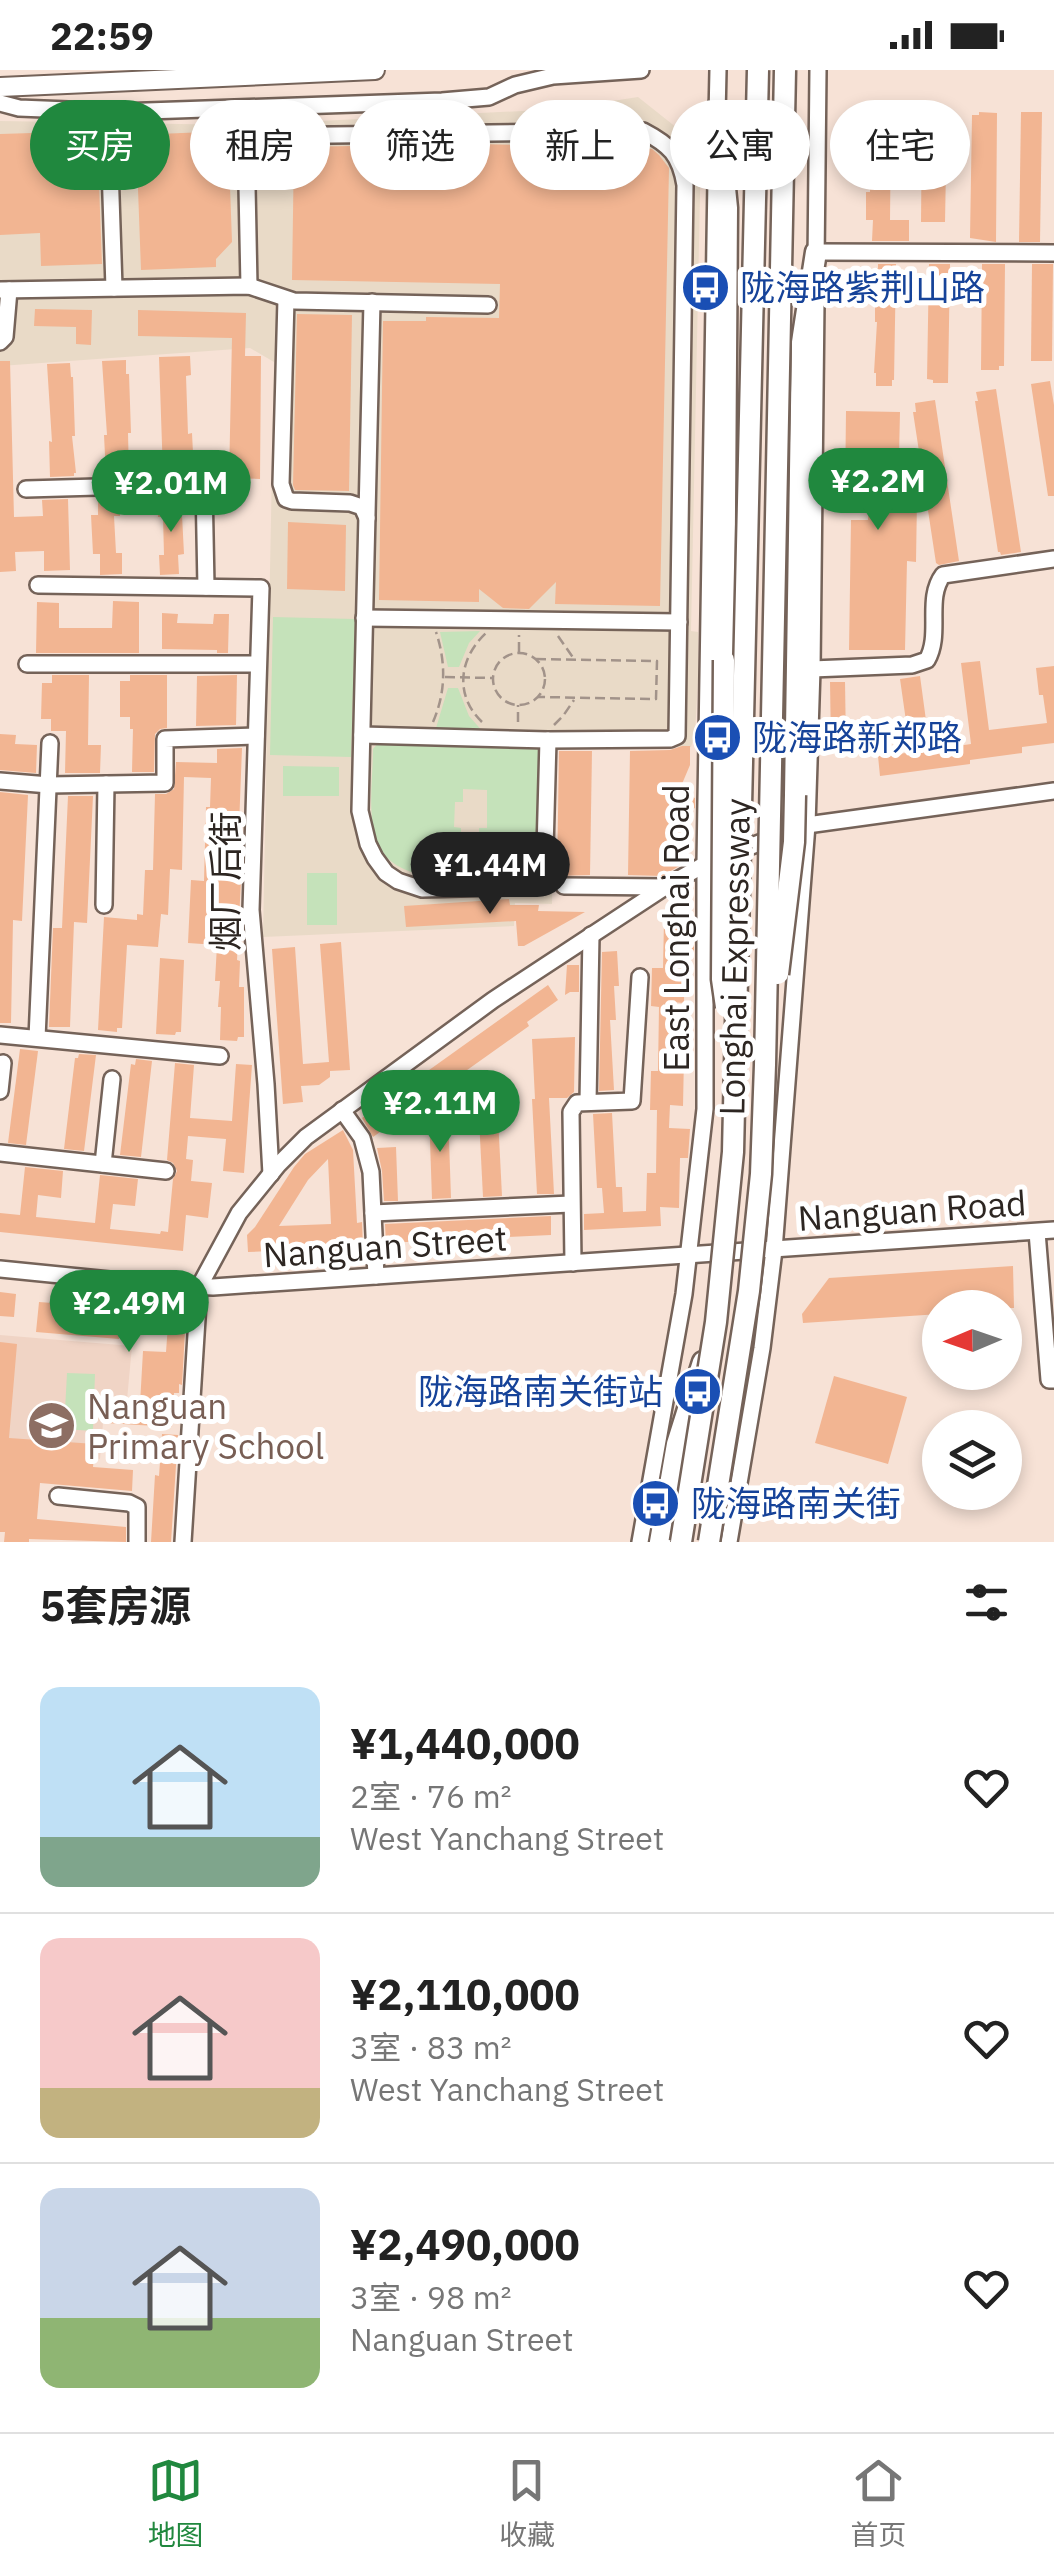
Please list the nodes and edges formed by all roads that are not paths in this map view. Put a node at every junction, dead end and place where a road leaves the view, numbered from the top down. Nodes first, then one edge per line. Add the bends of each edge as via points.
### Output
1 (376, 70) edge
2 (642, 70) edge
3 (718, 70) edge
4 (758, 70) edge
5 (785, 70) edge
6 (818, 70) edge
7 (0, 88) edge
8 (717, 100) edge
9 (0, 104) edge
10 (111, 190) edge
11 (716, 190) edge
12 (725, 190) edge
13 (816, 252) junction
14 (1054, 253) edge
15 (249, 286) junction
16 (114, 288) junction
17 (5, 290) edge
18 (286, 299) junction
19 (372, 302) junction
20 (488, 305) dead end
21 (0, 342) edge
22 (26, 490) dead end
23 (367, 518) junction
24 (1054, 558) edge
25 (38, 585) dead end
26 (206, 587) junction
27 (364, 618) junction
28 (679, 622) junction
29 (27, 664) dead end
30 (258, 664) junction
31 (812, 670) junction
32 (678, 678) junction
33 (709, 678) junction
34 (550, 733) junction
35 (362, 735) junction
36 (256, 736) junction
37 (50, 742) dead end
38 (0, 781) edge
39 (106, 784) junction
40 (49, 785) junction
41 (1054, 790) edge
42 (807, 826) junction
43 (706, 863) junction
44 (564, 886) dead end
45 (664, 887) junction
46 (104, 905) dead end
47 (591, 935) junction
48 (640, 976) dead end
49 (0, 1034) edge
50 (37, 1038) junction
51 (220, 1056) dead end
52 (3, 1063) dead end
53 (735, 1064) junction
54 (765, 1065) junction
55 (112, 1079) dead end
56 (0, 1091) edge
57 (588, 1102) junction
58 (342, 1110) junction
59 (0, 1153) edge
60 (103, 1164) junction
61 (166, 1171) dead end
62 (271, 1174) junction
63 (571, 1204) junction
64 (373, 1213) junction
65 (1054, 1230) edge
66 (1037, 1232) junction
67 (774, 1250) junction
68 (689, 1255) junction
69 (573, 1263) junction
70 (0, 1269) edge
71 (376, 1276) junction
72 (199, 1287) junction
73 (716, 1322) junction
74 (1054, 1380) edge
75 (58, 1496) dead end
76 (137, 1542) edge
77 (183, 1542) edge
78 (640, 1542) edge
79 (660, 1542) edge
80 (682, 1542) edge
81 (709, 1542) edge
82 (729, 1542) edge

1 - 7 main road
2 - 9 street via 552,76 488,97 442,102 118,112
3 - 8 street, East Longhai Road
4 - 53 highway, Longhai Expressway, bridge
5 - 54 highway, Longhai Expressway, bridge
6 - 13 street
10 - 16 street
11 - 33 street, East Longhai Road
12 - 53 highway, bridge via 722,978
13 - 14 street
13 - 31 street
13 - 54 highway, bridge via 802,342 794,842
15 - 16 street
15 - 18 street
15 - 28 street via 246,136 644,131 666,145 682,165 685,184
16 - 17 street
17 - 21 street via 6,337
18 - 19 street
18 - 23 street via 286,498 350,503
19 - 20 street
19 - 23 street
22 - 26 street via 204,484
23 - 27 street
24 - 31 street via 942,576 927,660
25 - 26 street
26 - 30 street, 烟厂后街 via 261,588
27 - 28 street
27 - 35 street
28 - 32 street
29 - 30 street
30 - 36 street, 烟厂后街
31 - 42 street
32 - 33 street
32 - 34 street via 677,736 670,740
33 - 43 street, East Longhai Road
34 - 35 street via 510,739
34 - 35 street via 544,886 422,889 386,872 368,844 360,811
36 - 39 street via 170,737 165,783
36 - 62 street, 烟厂后街 via 251,910
37 - 40 street
38 - 40 street
39 - 40 street
39 - 46 street
40 - 50 street
41 - 42 street
42 - 43 street
42 - 67 street
43 - 45 street
43 - 68 street, East Longhai Road via 705,1110
44 - 45 street
45 - 47 street
47 - 57 street
47 - 58 street
48 - 57 street via 632,1101
49 - 50 street
50 - 51 street
52 - 56 street
53 - 73 highway, Longhai Expressway, bridge
54 - 81 highway, Longhai Expressway, bridge via 749,1292
55 - 60 street
57 - 63 street via 577,1102 572,1112
58 - 62 street
58 - 64 street via 366,1149
59 - 60 street
60 - 61 street
62 - 72 street via 239,1213
63 - 64 street
63 - 69 street
64 - 71 street
65 - 66 street, Nanguan Road
66 - 67 street, Nanguan Road
66 - 74 street
67 - 68 street, Nanguan Street
67 - 82 street
68 - 69 street, Nanguan Street
68 - 78 street, East Longhai Road
69 - 71 street, Nanguan Street
70 - 72 street, Nanguan Street
71 - 72 street, Nanguan Street
72 - 77 street
73 - 79 highway, bridge via 677,1444
73 - 80 highway, Longhai Expressway, bridge
75 - 76 street via 138,1507

